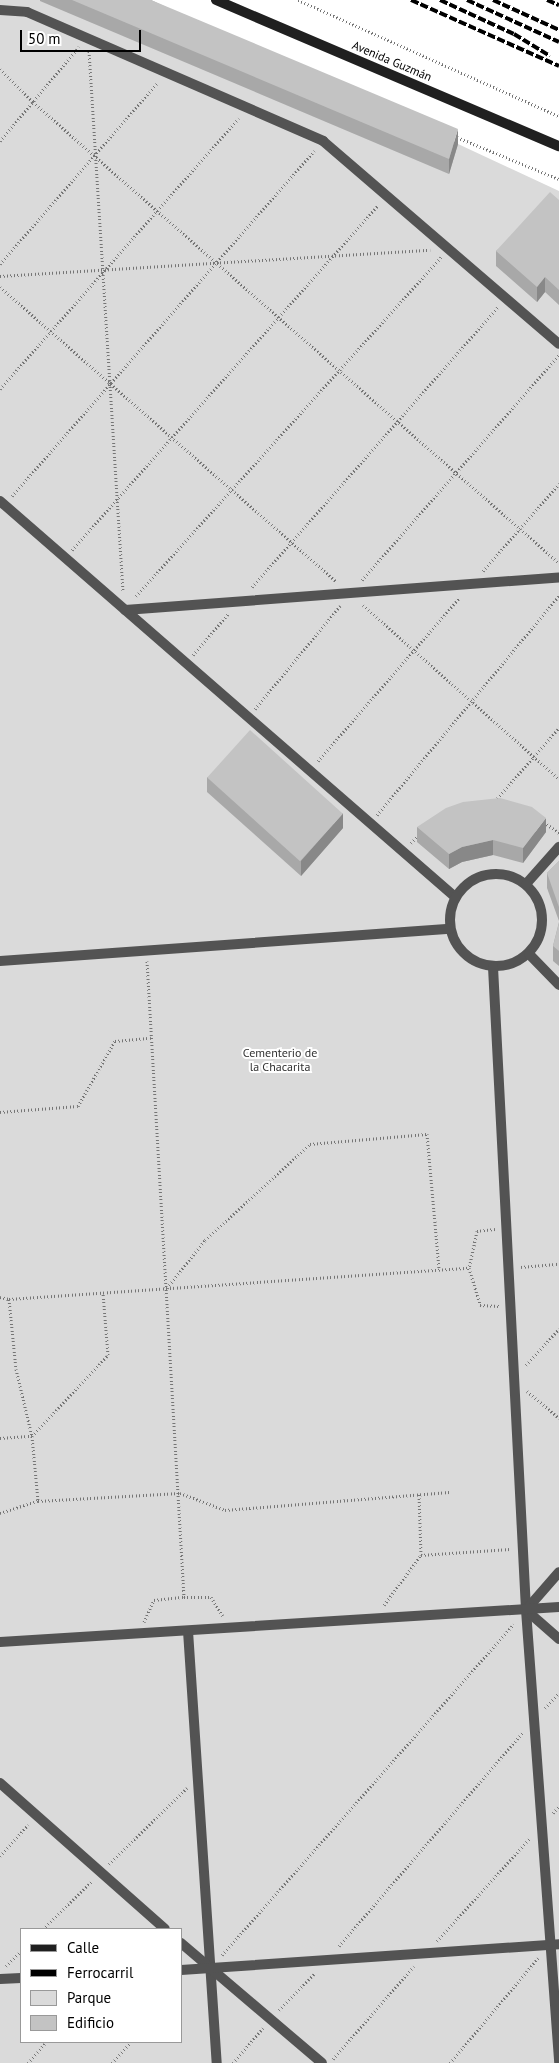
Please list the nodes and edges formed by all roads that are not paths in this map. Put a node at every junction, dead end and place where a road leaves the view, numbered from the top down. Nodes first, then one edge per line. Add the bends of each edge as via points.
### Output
1 (216, 0) edge
2 (0, 10) edge
3 (559, 146) edge
4 (559, 344) edge
5 (2, 503) edge
6 (559, 578) edge
7 (125, 610) junction
8 (559, 847) edge
9 (526, 884) junction
10 (455, 897) junction
11 (450, 930) junction
12 (529, 954) junction
13 (0, 961) edge
14 (493, 966) junction
15 (559, 985) edge
16 (559, 1572) edge
17 (559, 1607) edge
18 (526, 1610) junction
19 (188, 1631) junction
20 (559, 1639) edge
21 (0, 1642) edge
22 (0, 1783) edge
23 (164, 1928) edge
24 (182, 1944) edge
25 (555, 1944) edge
26 (210, 1969) junction
27 (182, 1970) edge
28 (20, 1978) edge
29 (0, 1980) edge
30 (217, 2063) edge
31 (322, 2063) edge
32 (559, 2063) edge

1 - 3 main road, Avenida Guzmán
2 - 4 lane via 27,12 322,141
5 - 7 lane
6 - 7 lane
7 - 10 lane
8 - 9 lane
9 - 10 lane via 501,874 475,879
9 - 12 lane via 541,905 542,931
10 - 11 lane via 450,913
11 - 13 lane
11 - 14 lane via 465,955
12 - 14 lane via 512,964
12 - 15 lane
14 - 18 lane
16 - 18 lane
17 - 18 lane
18 - 19 lane
18 - 20 lane
18 - 25 lane via 542,1825
19 - 21 lane
19 - 26 lane
22 - 23 lane
24 - 26 lane
25 - 26 lane
25 - 32 lane
26 - 27 lane
26 - 30 lane
26 - 31 lane
28 - 29 lane

